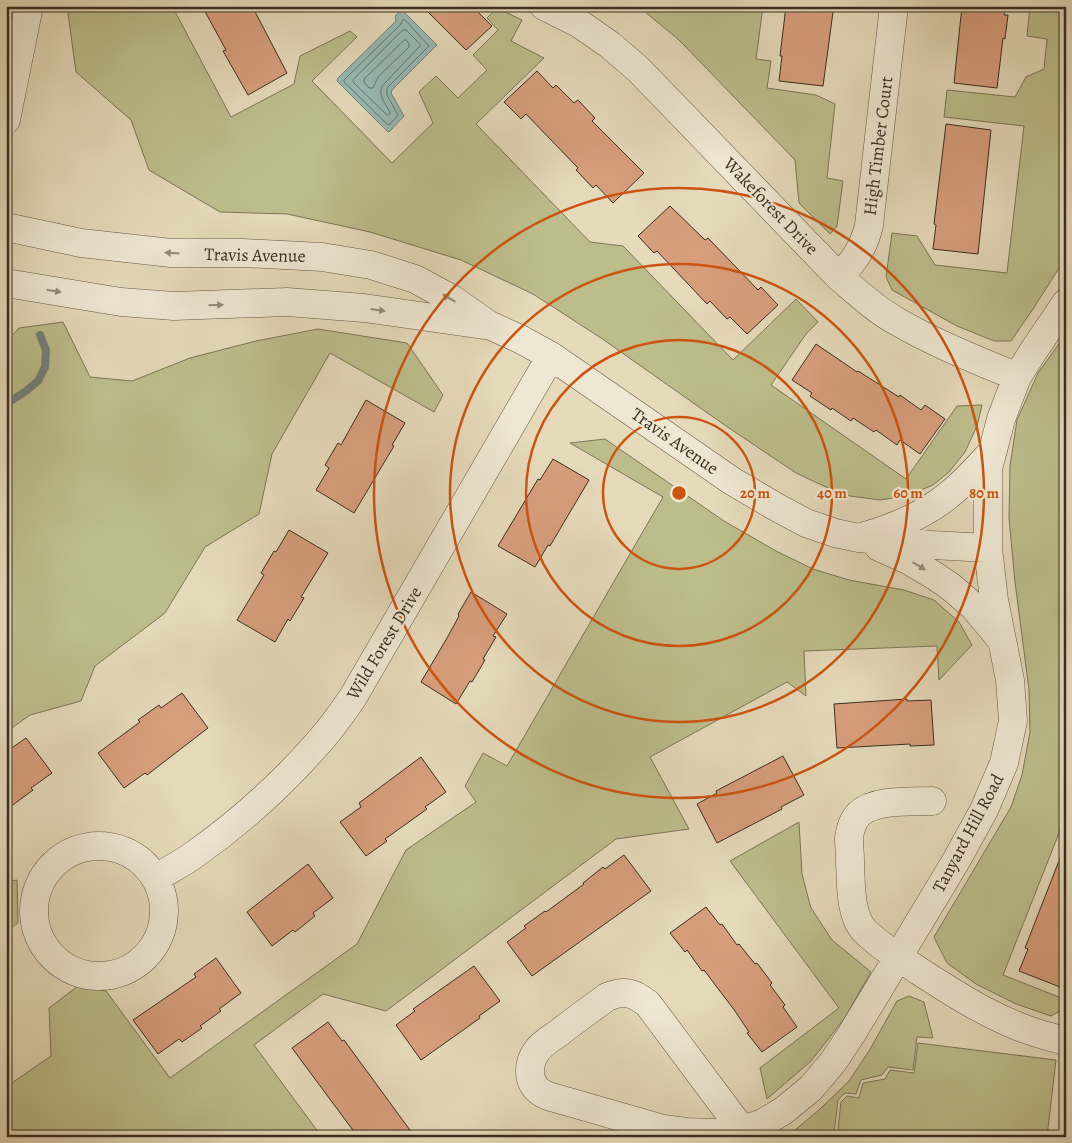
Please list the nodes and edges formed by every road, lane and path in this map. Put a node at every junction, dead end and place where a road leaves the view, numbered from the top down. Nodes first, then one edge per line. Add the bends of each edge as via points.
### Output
1 (29, 6) edge
2 (544, 6) edge
3 (894, 6) edge
4 (6, 120) edge
5 (6, 227) edge
6 (840, 277) junction
7 (6, 283) edge
8 (1066, 303) edge
9 (489, 326) junction
10 (551, 356) junction
11 (1018, 377) junction
12 (992, 452) junction
13 (859, 538) junction
14 (988, 548) junction
15 (1001, 640) junction
16 (932, 801) dead end
17 (156, 878) junction
18 (899, 958) junction
19 (1066, 1041) edge
20 (742, 1130) junction

1 - 4 street
2 - 6 street, Wakeforest Drive via 580,24 638,69
3 - 6 street, High Timber Court via 869,225 853,262
9 -> 5 street, Travis Avenue via 452,299 415,279 372,265 322,257 171,253 81,243
6 - 11 street, Wakeforest Drive via 896,321
7 -> 9 street, Travis Avenue via 165,306 287,302 364,308
8 - 11 street, Tanyard Hill Road
9 - 10 street, Travis Avenue
10 - 13 street, Travis Avenue via 778,508 806,523
10 - 17 street, Wild Forest Drive via 336,721 270,793 194,855
11 - 12 street, Tanyard Hill Road via 1001,418
12 - 13 street via 971,475 933,507 883,531
12 - 14 street, Tanyard Hill Road via 988,468
13 - 14 street, Travis Avenue
13 -> 15 street via 908,560 934,576 974,607
14 - 15 street, Tanyard Hill Road
15 - 18 street, Tanyard Hill Road via 1010,680 1013,721 1004,763 984,810
16 - 18 street via 881,803 868,807 858,814 849,838 853,902 858,921 867,933
17 - 17 street via 142,861 124,850 82,847 63,856 47,871 37,890 34,911 37,932 48,951 64,966 84,974 106,976 127,970 145,958 158,940 164,920 163,898
18 - 19 street via 982,1010 1016,1026
18 - 20 street, Tanyard Hill Road via 833,1062 811,1088 783,1111
20 - 20 street, Tanyard Hill Road via 648,1004 629,993 607,997 546,1042 532,1058 532,1081 535,1088 548,1096 663,1129 713,1133

